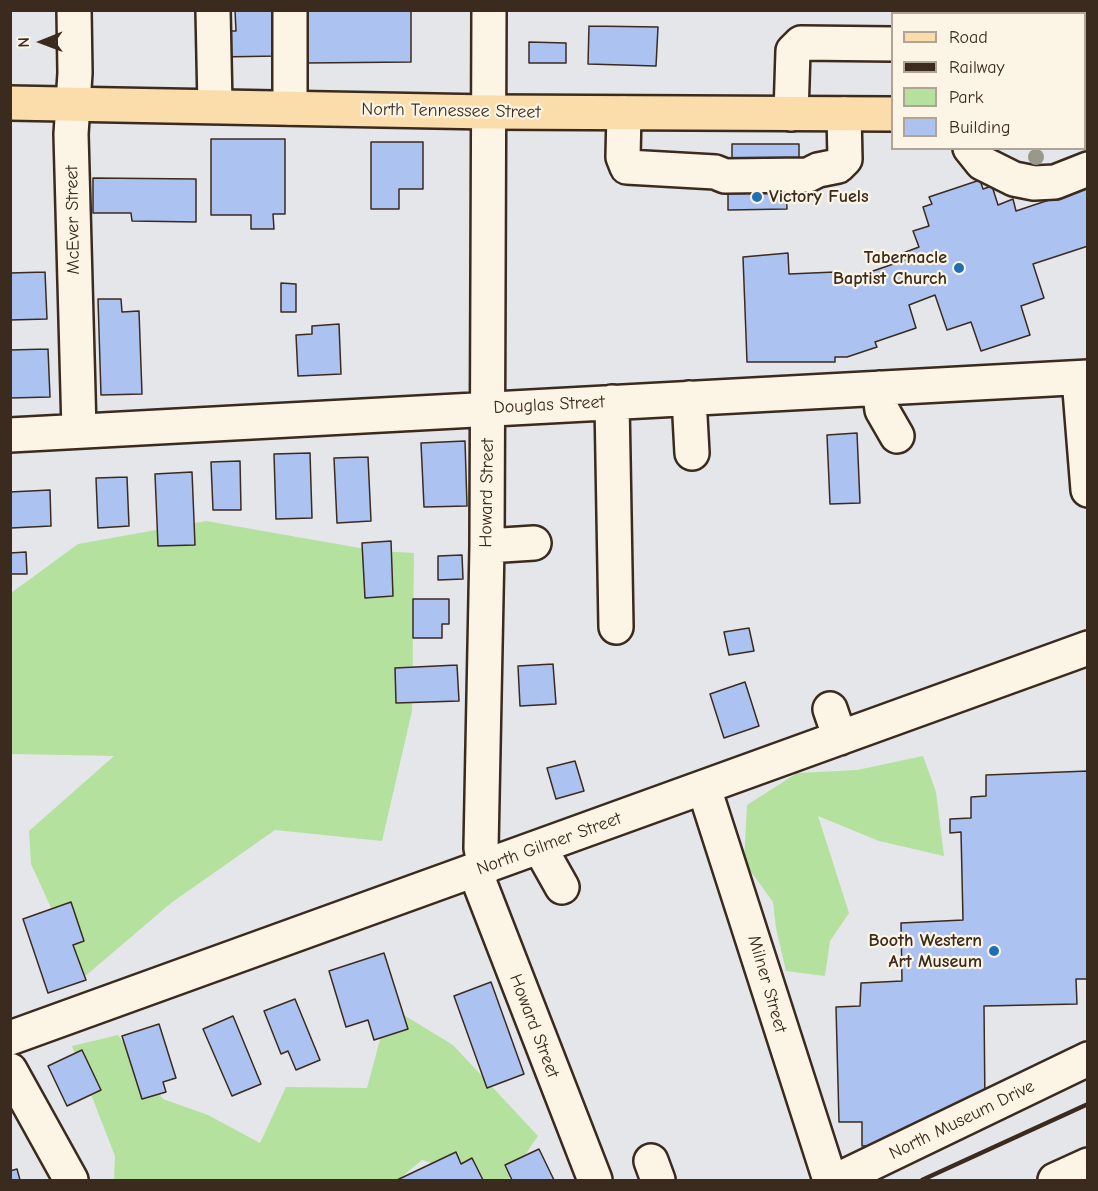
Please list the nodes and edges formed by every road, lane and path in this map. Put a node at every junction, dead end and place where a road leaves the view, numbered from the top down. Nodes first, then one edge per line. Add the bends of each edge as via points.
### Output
1 (74, 10) edge
2 (213, 10) edge
3 (290, 10) edge
4 (489, 10) edge
5 (891, 44) edge
6 (10, 103) edge
7 (74, 104) junction
8 (215, 106) junction
9 (290, 108) junction
10 (488, 112) junction
11 (624, 113) junction
12 (791, 114) junction
13 (844, 114) junction
14 (891, 114) edge
15 (972, 150) edge
16 (1088, 169) edge
17 (1083, 377) edge
18 (879, 388) junction
19 (689, 398) junction
20 (612, 402) junction
21 (488, 408) junction
22 (79, 430) junction
23 (10, 435) edge
24 (897, 436) dead end
25 (692, 453) dead end
26 (1088, 490) edge
27 (534, 543) dead end
28 (487, 546) junction
29 (616, 627) dead end
30 (1088, 648) edge
31 (704, 788) junction
32 (540, 848) junction
33 (480, 870) junction
34 (562, 887) dead end
35 (10, 1038) edge
36 (1088, 1059) edge
37 (10, 1070) edge
38 (1088, 1165) edge
39 (71, 1180) edge
40 (595, 1180) edge
41 (830, 1180) edge
42 (837, 1180) edge
43 (1055, 1180) edge

1 - 7 street, McEver Street
2 - 8 street
3 - 9 street
4 - 10 street, Howard Street
5 - 12 street via 801,43 793,51
6 - 7 main road, North Tennessee Street
7 - 8 main road, North Tennessee Street
7 - 22 street, McEver Street via 71,134
8 - 9 main road, North Tennessee Street
9 - 10 main road, North Tennessee Street
10 - 11 main road, North Tennessee Street
10 - 21 street, Howard Street
11 - 12 main road, North Tennessee Street
11 - 13 street via 623,157 627,167 715,172 725,176 808,175 838,166 845,159
12 - 13 main road, North Tennessee Street
13 - 14 main road, North Tennessee Street
15 - 16 street via 982,163 1014,179 1034,183 1055,182
17 - 18 street, Douglas Street
17 - 26 street via 1084,474
18 - 19 street, Douglas Street
18 - 24 street via 882,410
19 - 20 street, Douglas Street
19 - 25 street
20 - 21 street, Douglas Street
20 - 29 street
21 - 22 street, Douglas Street
21 - 28 street, Howard Street
22 - 23 street, Douglas Street
27 - 28 street
28 - 33 street, Howard Street
30 - 31 street, North Gilmer Street via 835,724
31 - 32 street, North Gilmer Street
31 - 41 street, Milner Street
32 - 33 street, North Gilmer Street
32 - 34 street
33 - 35 street, North Gilmer Street
33 - 40 street, Howard Street
36 - 42 street, North Museum Drive
37 - 39 street
38 - 43 street

